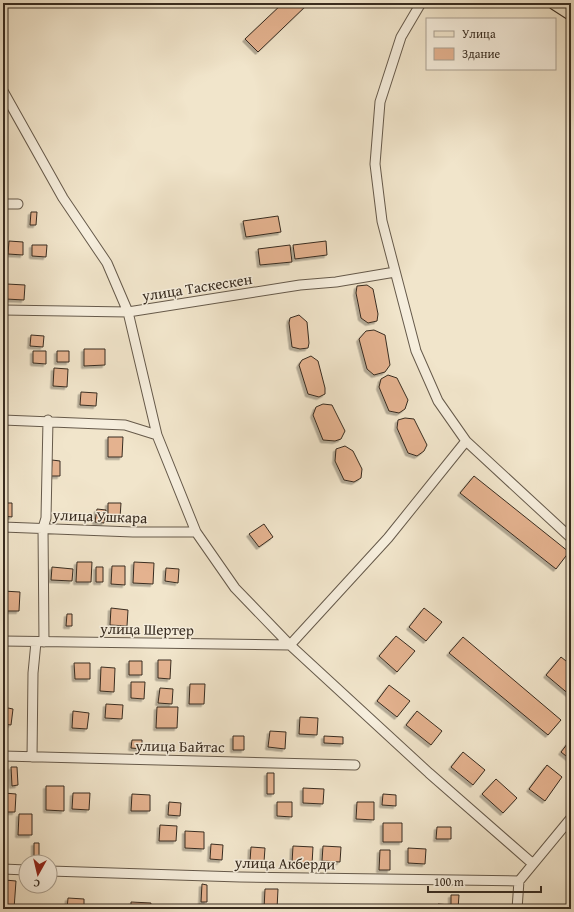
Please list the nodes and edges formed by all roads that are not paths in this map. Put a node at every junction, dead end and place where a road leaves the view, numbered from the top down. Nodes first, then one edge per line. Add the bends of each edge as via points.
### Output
1 (421, 3) edge
2 (554, 3) edge
3 (571, 14) edge
4 (3, 91) edge
5 (3, 204) edge
6 (18, 204) dead end
7 (395, 272) junction
8 (3, 310) edge
9 (128, 312) junction
10 (3, 420) edge
11 (48, 420) junction
12 (157, 435) junction
13 (466, 441) junction
14 (3, 527) edge
15 (43, 528) junction
16 (196, 532) junction
17 (571, 538) edge
18 (3, 641) edge
19 (40, 642) junction
20 (290, 645) junction
21 (3, 756) edge
22 (32, 757) junction
23 (355, 765) dead end
24 (571, 818) edge
25 (533, 864) junction
26 (3, 869) edge
27 (18, 870) edge
28 (58, 871) edge
29 (519, 881) junction
30 (517, 909) edge

1 - 7 street via 401,37 380,102 375,164 382,221
2 - 3 main road
4 - 9 street via 63,198 107,263
5 - 6 street
7 - 9 street, улица Таскескен
7 - 13 street via 416,351 438,401
8 - 9 street, улица Таскескен
9 - 12 street
10 - 11 street
11 - 12 street via 125,425
11 - 15 street via 46,518
12 - 16 street
13 - 17 street
13 - 20 street via 388,538
14 - 15 street, улица Ушкара
15 - 16 street, улица Ушкара
15 - 19 street
16 - 20 street via 235,588
18 - 19 street, улица Шертер
19 - 20 street, улица Шертер
19 - 22 street via 33,674
20 - 25 street via 429,773
21 - 22 street, улица Байтас
22 - 23 street, улица Байтас
24 - 25 street
25 - 29 street
26 - 27 street
28 - 29 street, улица Акберди
29 - 30 street

